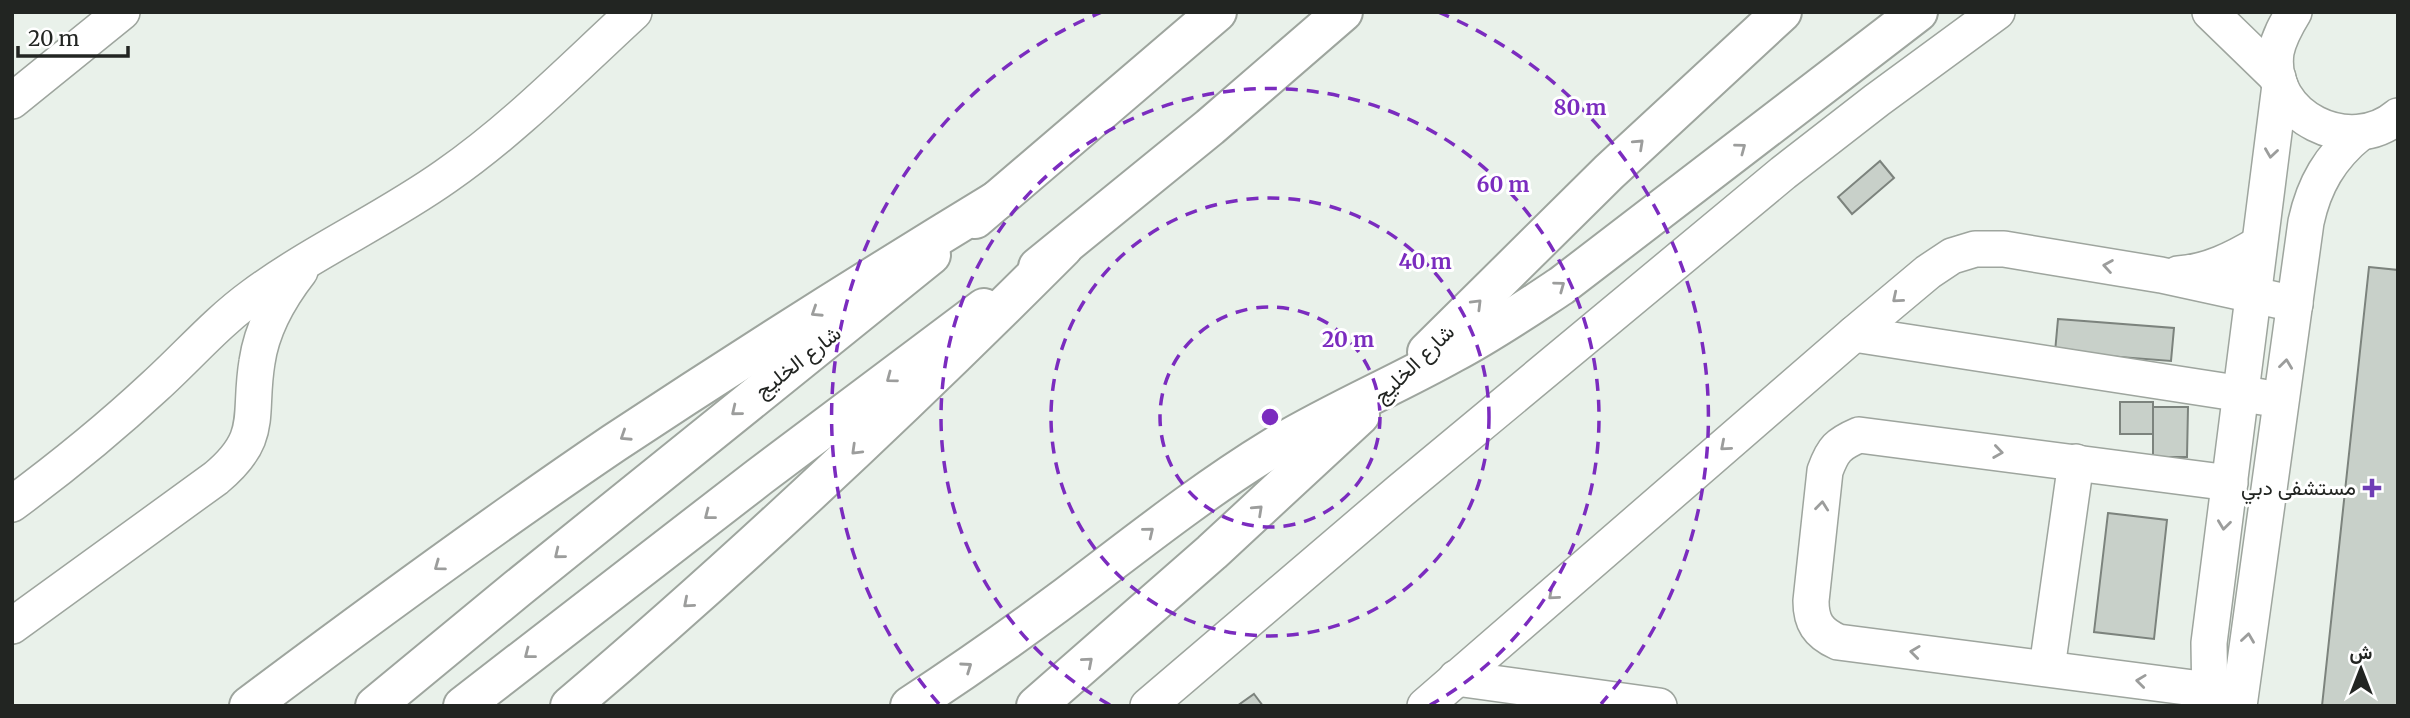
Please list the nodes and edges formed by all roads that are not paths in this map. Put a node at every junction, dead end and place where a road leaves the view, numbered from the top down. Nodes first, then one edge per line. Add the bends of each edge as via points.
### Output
1 (122, 12) edge
2 (634, 12) edge
3 (1217, 12) edge
4 (1343, 12) edge
5 (1782, 12) edge
6 (1918, 12) edge
7 (1997, 12) edge
8 (2210, 12) edge
9 (2294, 12) edge
10 (2279, 81) junction
11 (12, 101) edge
12 (2381, 129) edge
13 (999, 200) junction
14 (2259, 244) junction
15 (1063, 248) junction
16 (321, 251) junction
17 (2161, 275) junction
18 (2253, 295) junction
19 (2295, 304) junction
20 (1854, 334) junction
21 (1396, 382) junction
22 (2241, 394) junction
23 (2281, 400) junction
24 (2076, 462) junction
25 (2230, 483) junction
26 (12, 504) edge
27 (12, 626) edge
28 (2047, 668) junction
29 (1457, 678) junction
30 (2209, 698) edge
31 (1155, 703) edge
32 (249, 706) edge
33 (375, 706) edge
34 (463, 706) edge
35 (569, 706) edge
36 (910, 706) edge
37 (1036, 706) edge
38 (1425, 706) edge
39 (1659, 706) edge
40 (2239, 706) edge

1 - 11 street
2 - 16 street via 494,141 386,216
3 - 13 main road, شارع الخليج
4 - 15 main road
21 -> 5 main road, شارع الخليج via 1609,172
21 -> 6 main road via 1475,341 1561,286
7 - 31 street via 1773,182 1400,491
8 - 10 street
9 - 10 street via 2282,31 2276,54
10 - 12 street via 2292,107 2311,123 2335,133
10 -> 14 street
12 - 19 street via 2343,147 2329,163 2310,201
13 -> 32 main road via 869,278 613,444
13 -> 33 main road, شارع الخليج
14 - 17 street via 2213,267
14 - 18 street
15 -> 34 main road
15 -> 35 main road via 847,459
16 - 26 street via 218,323 124,415
16 - 27 street via 286,289 263,335 254,416 237,457 216,478
17 - 18 street
17 -> 20 street via 2004,248 1975,248 1928,272
18 - 19 street
18 - 22 street
23 -> 19 street
20 - 22 street
20 -> 29 street
36 -> 21 main road via 1216,485 1286,440
37 -> 21 main road, شارع الخليج
22 - 23 street
22 - 25 street
40 -> 23 street
24 - 25 street
24 - 28 street
28 -> 24 street via 1838,642 1825,636 1811,614 1825,471 1831,454 1859,435
25 -> 30 street via 2209,643
30 -> 28 street
29 - 38 street
29 - 39 street

